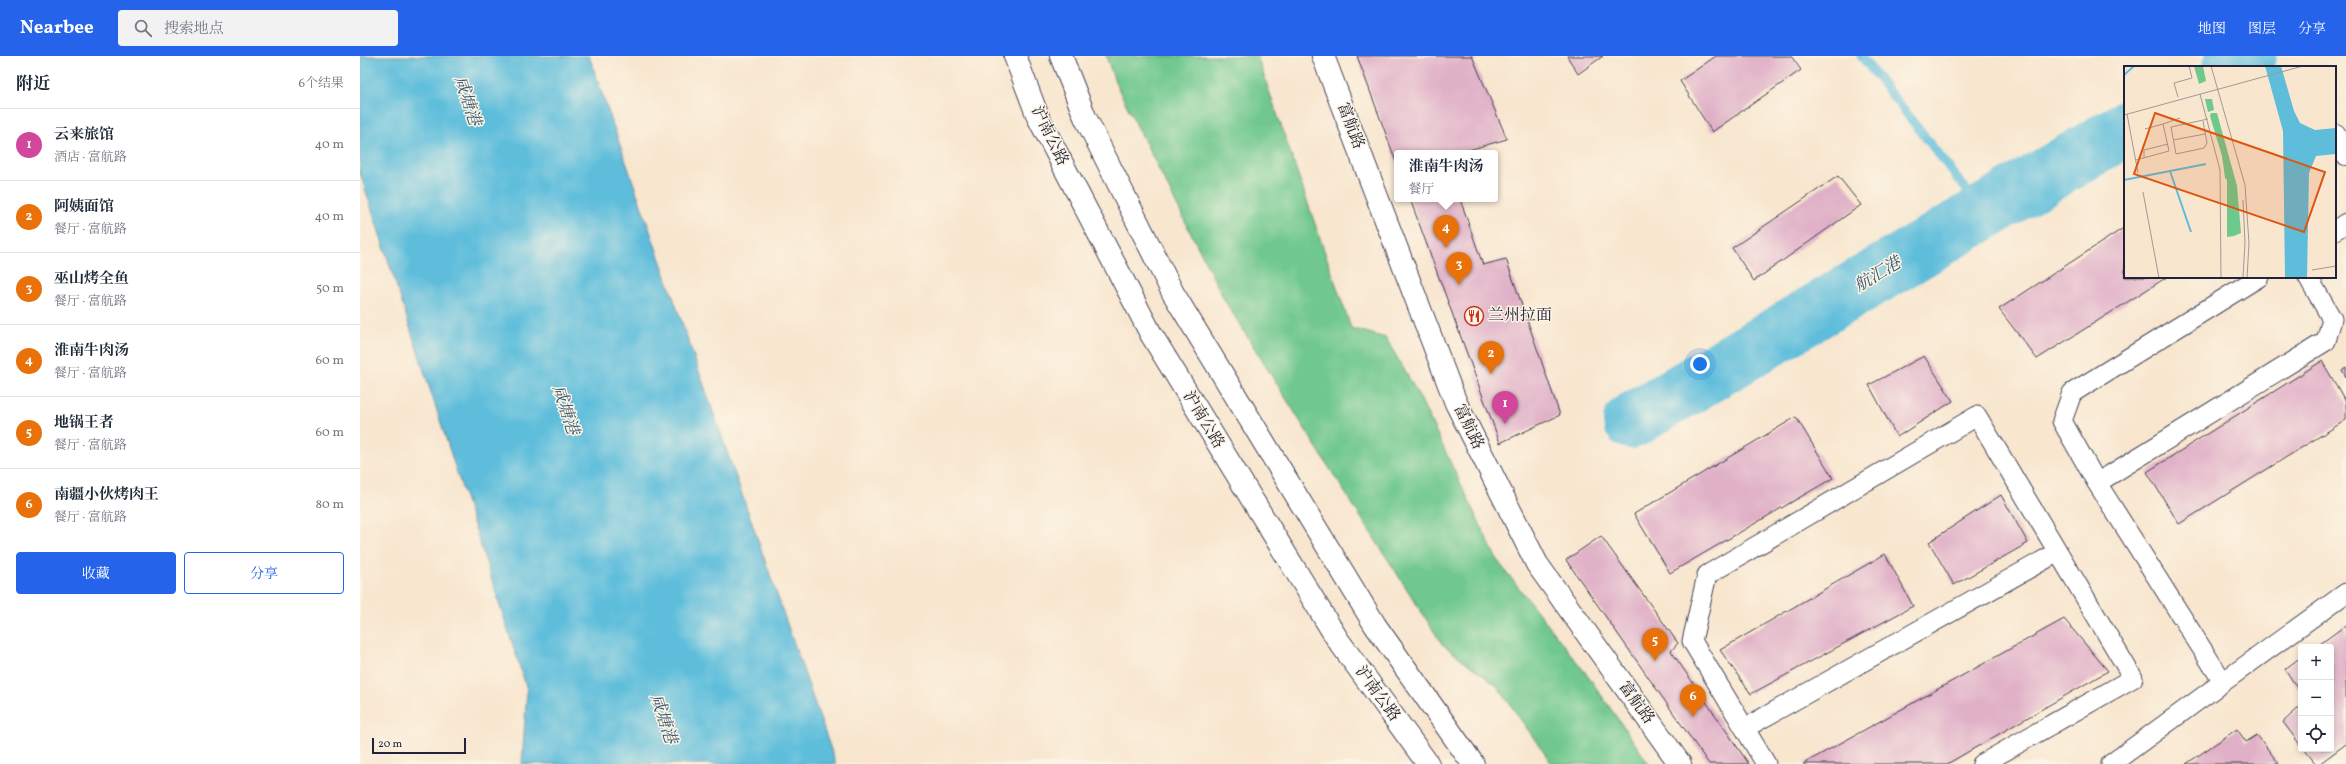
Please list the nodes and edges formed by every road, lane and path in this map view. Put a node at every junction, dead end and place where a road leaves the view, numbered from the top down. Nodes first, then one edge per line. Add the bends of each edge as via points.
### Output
1 (1014, 56) edge
2 (1061, 56) edge
3 (1323, 56) edge
4 (2336, 137) edge
5 (2346, 154) edge
6 (2346, 223) edge
7 (2336, 229) edge
8 (2257, 278) edge
9 (2309, 278) edge
10 (2097, 484) junction
11 (2058, 552) junction
12 (2346, 593) edge
13 (2223, 682) junction
14 (1744, 728) junction
15 (1428, 764) edge
16 (1473, 764) edge
17 (1680, 764) edge
18 (1766, 764) edge
19 (1982, 764) edge
20 (2111, 764) edge

1 - 15 main road, 沪南公路 via 1038,116 1151,334 1338,640
2 - 16 main road via 1085,117 1173,293 1375,625
3 - 17 main road, 富航路 via 1456,404 1534,557
4 - 5 main road
6 - 7 lane
8 - 10 lane via 2072,393 2062,421
9 - 10 lane via 2332,319 2326,341
10 - 13 lane
11 - 14 lane
11 - 14 lane via 1977,416 1707,575 1692,642
11 - 19 lane via 2133,678
12 - 13 lane
13 - 20 lane
14 - 18 lane

